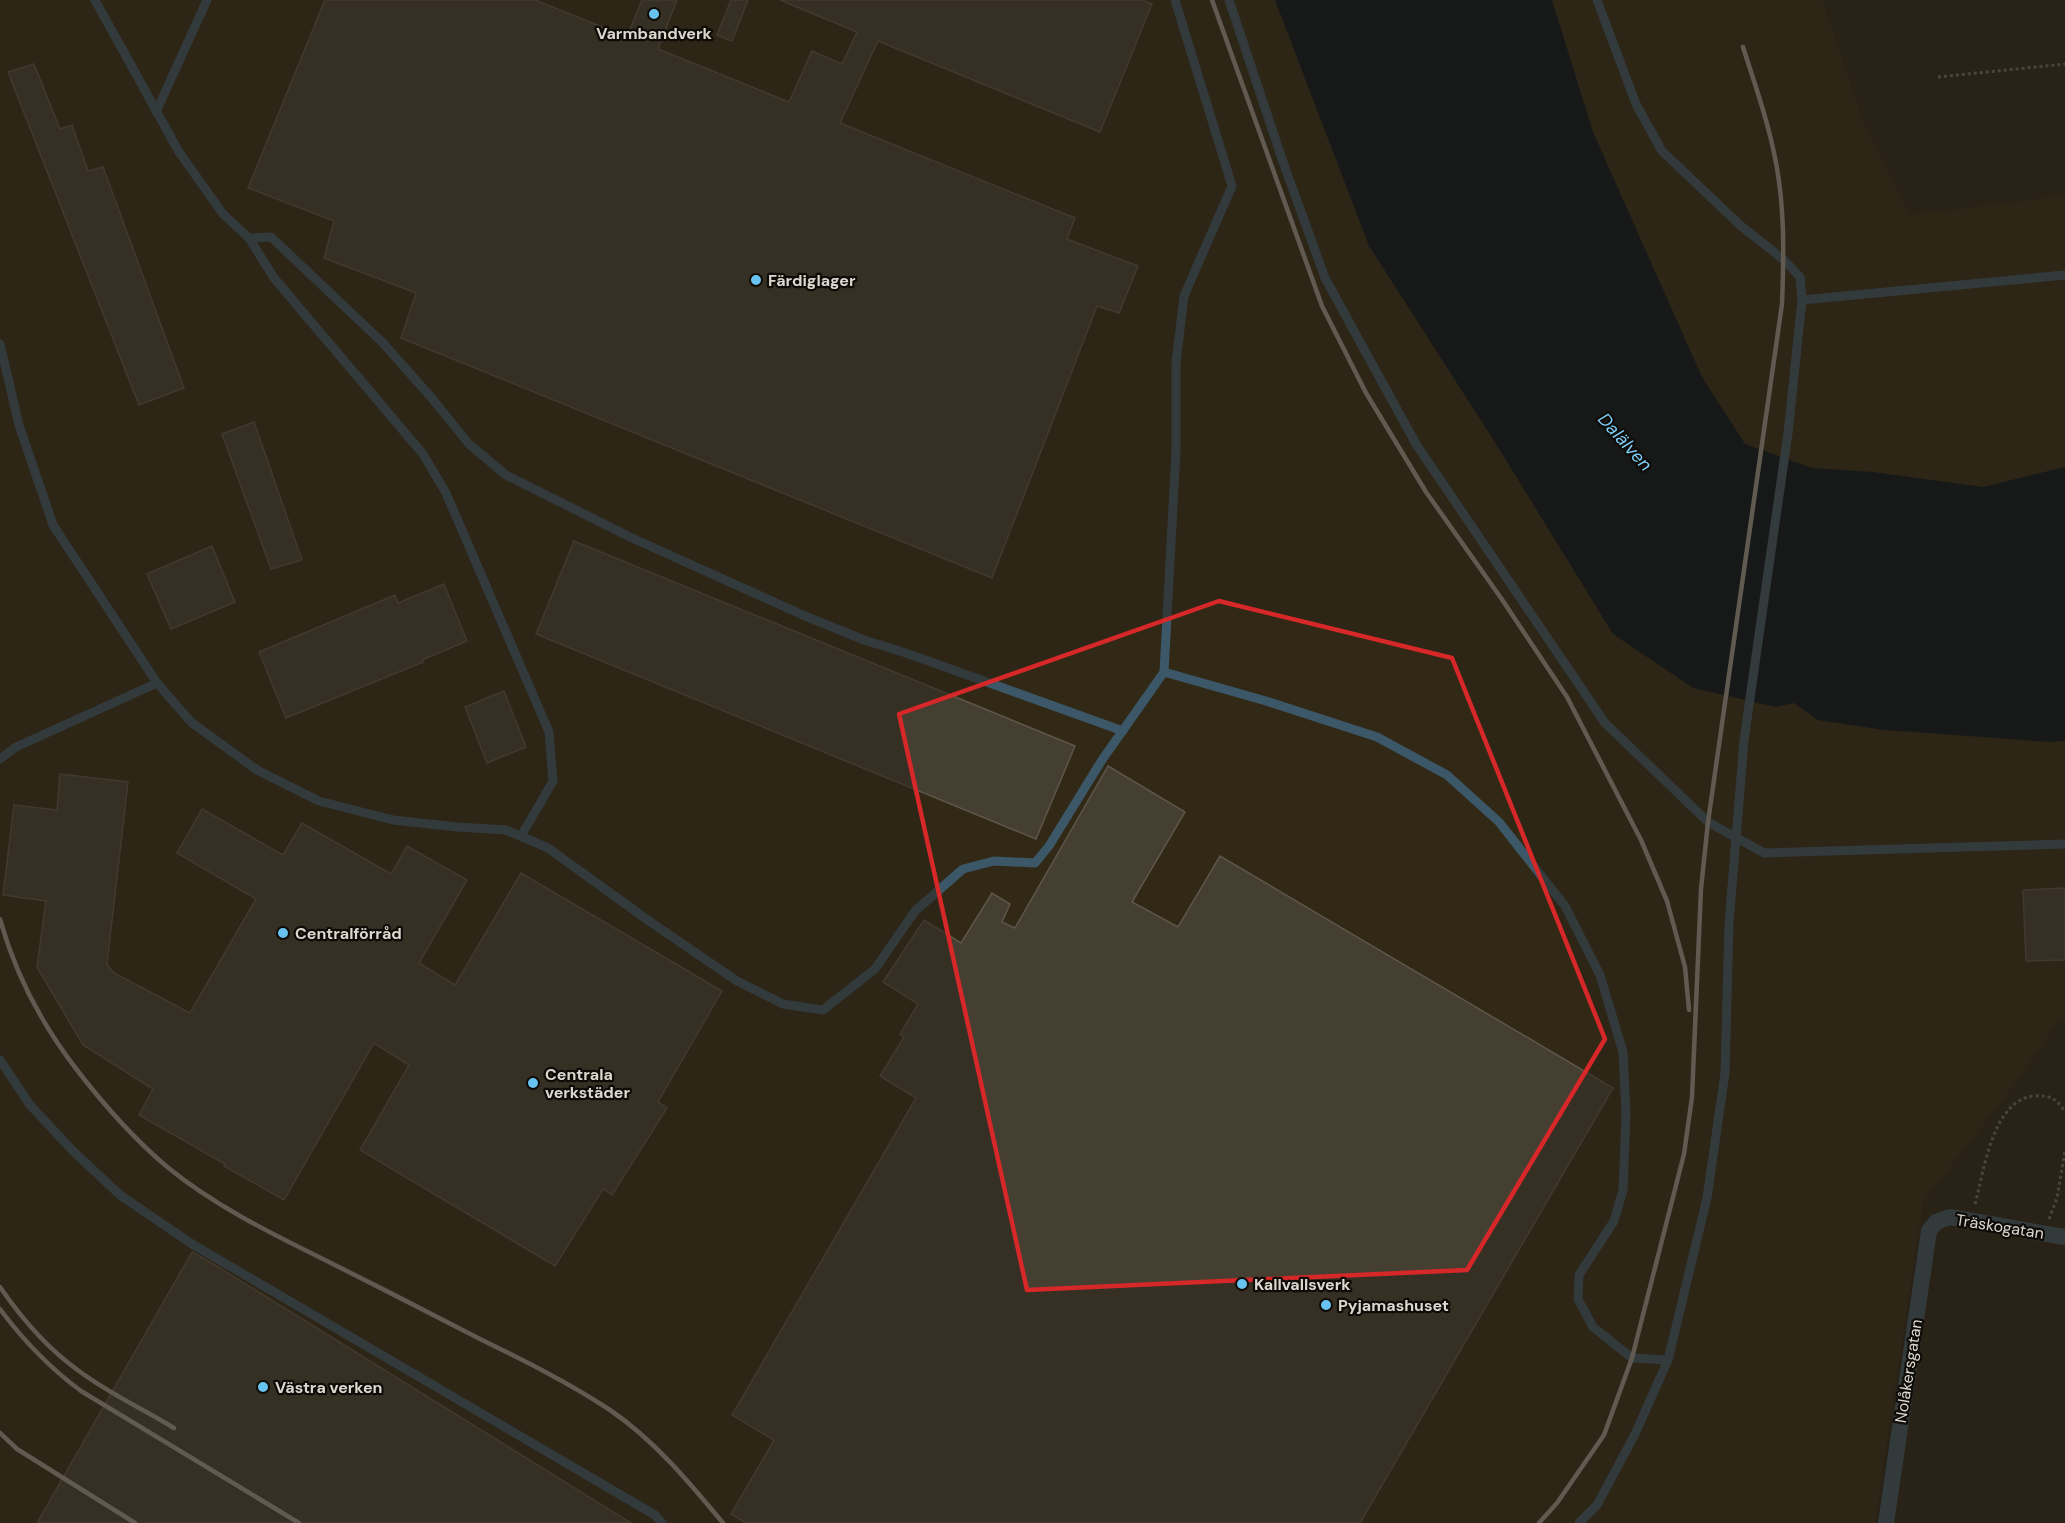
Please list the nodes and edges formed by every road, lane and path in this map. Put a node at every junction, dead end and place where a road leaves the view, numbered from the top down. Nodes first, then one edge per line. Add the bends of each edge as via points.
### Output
1 (95, 0) edge
2 (207, 0) edge
3 (1175, 0) edge
4 (1229, 0) edge
5 (1597, 0) edge
6 (2065, 64) edge
7 (1938, 77) dead end
8 (156, 112) junction
9 (249, 238) junction
10 (2065, 275) edge
11 (1802, 300) junction
12 (0, 344) edge
13 (1164, 672) junction
14 (157, 683) junction
15 (1122, 731) junction
16 (0, 759) edge
17 (521, 836) junction
18 (1735, 838) junction
19 (2065, 844) edge
20 (0, 1060) edge
21 (2065, 1112) edge
22 (2065, 1151) edge
23 (1971, 1221) junction
24 (1936, 1222) joint
25 (2044, 1233) junction
26 (2065, 1237) edge
27 (1668, 1360) junction
28 (662, 1523) edge
29 (1580, 1523) edge
30 (1886, 1523) edge

1 - 8 lane
2 - 8 lane
3 - 13 lane via 1232,186 1184,296 1176,363 1176,451
4 - 18 lane via 1325,278 1416,444 1605,723 1708,822
5 - 11 lane via 1635,104 1662,151 1800,277
6 - 7 path
8 - 9 lane via 223,214
9 - 15 lane via 271,237 383,343 469,444 506,475 632,538 805,616
9 - 17 lane via 274,278 423,454 446,493 549,732 553,782
10 - 11 lane
11 - 18 lane via 1788,433 1743,740
12 - 14 lane via 20,425 53,525
13 - 15 lane
13 - 27 lane via 1377,737 1447,775 1499,822 1565,906 1600,975 1623,1052 1626,1114 1623,1190 1614,1221 1579,1275 1578,1299 1593,1327 1632,1358
14 - 16 lane via 16,747
14 - 17 lane via 200,729 257,770 319,801 393,820 506,830
15 - 17 lane via 1035,863 994,861 963,869 915,911 875,969 823,1010 783,1004 737,981 548,848
18 - 19 lane via 1764,853
18 - 27 lane via 1725,1073 1707,1198
20 - 28 lane via 30,1105 120,1195 192,1244 548,1450
21 - 23 path via 2059,1101 2047,1095 2030,1096 2015,1103 1990,1142
22 - 25 path via 2057,1198
23 - 24 street, Träskogatan via 1950,1217
23 - 25 street, Träskogatan
24 - 30 street, Nolåkersgatan via 1929,1231
25 - 26 street, Träskogatan
27 - 29 lane via 1597,1505

